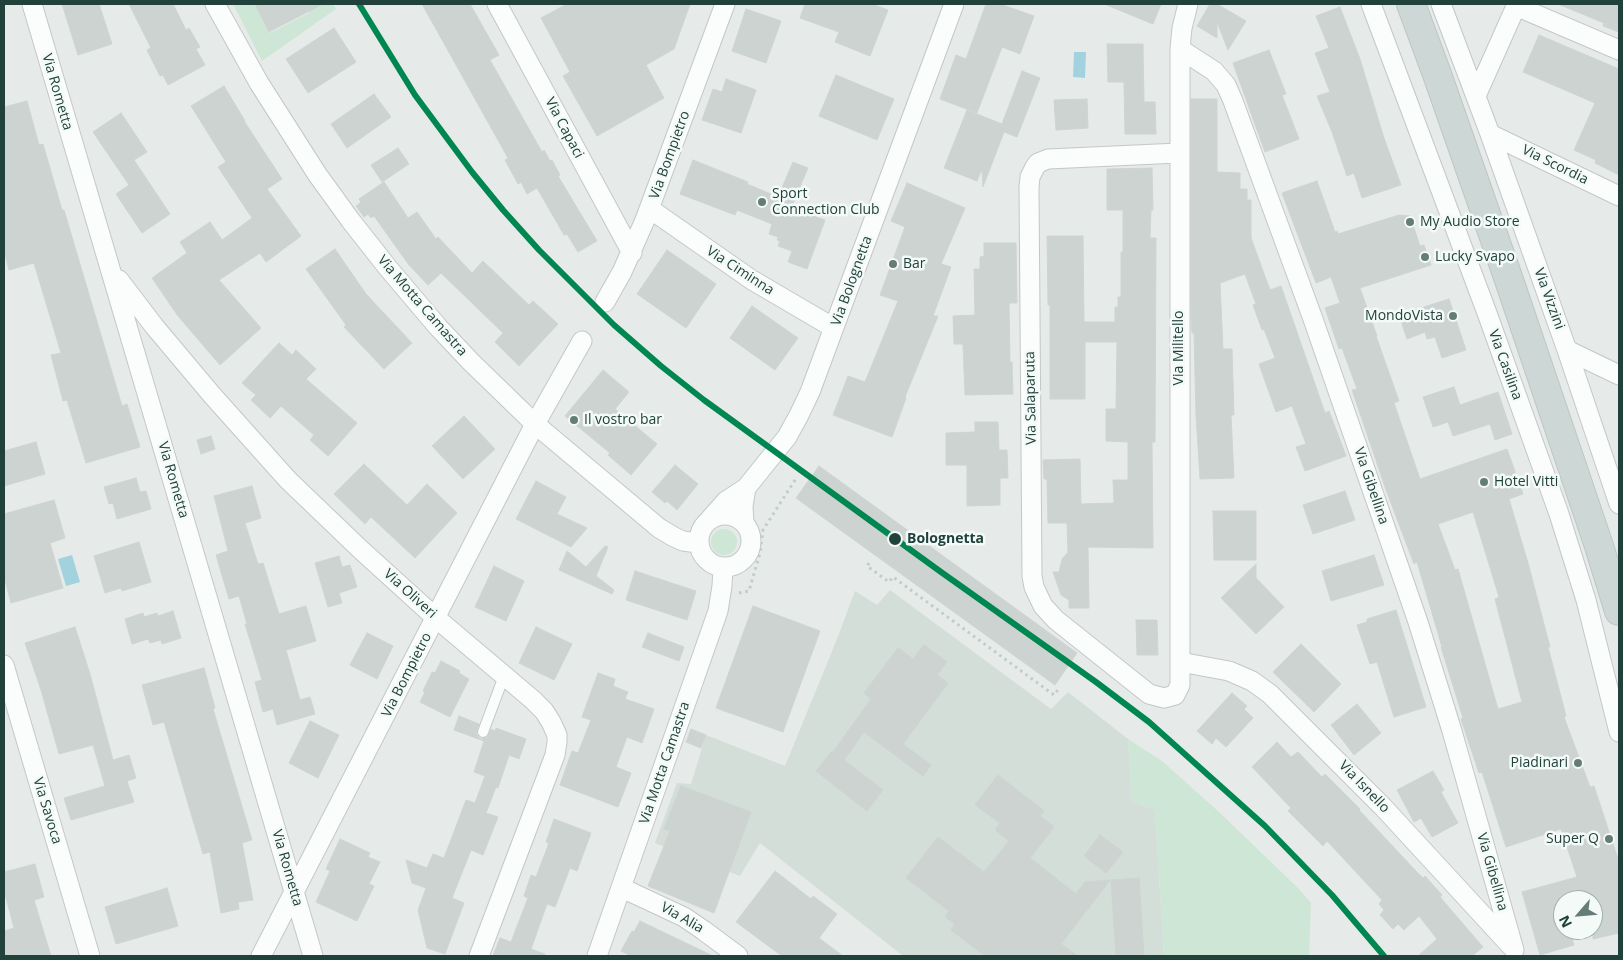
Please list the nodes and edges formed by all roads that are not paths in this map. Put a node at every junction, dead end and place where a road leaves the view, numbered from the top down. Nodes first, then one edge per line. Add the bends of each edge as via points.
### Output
1 (32, 4) edge
2 (215, 4) edge
3 (496, 4) edge
4 (725, 4) edge
5 (954, 4) edge
6 (1188, 4) edge
7 (1371, 4) edge
8 (1411, 4) edge
9 (1516, 5) edge
10 (1444, 12) edge
11 (1422, 32) junction
12 (1180, 49) junction
13 (1619, 50) edge
14 (1476, 96) junction
15 (1490, 134) junction
16 (1179, 152) junction
17 (1619, 196) edge
18 (650, 209) junction
19 (632, 253) junction
20 (112, 272) junction
21 (605, 302) dead end
22 (834, 328) junction
23 (582, 341) dead end
24 (1567, 350) junction
25 (1619, 375) edge
26 (535, 424) junction
27 (746, 488) junction
28 (1619, 504) edge
29 (710, 519) junction
30 (744, 523) junction
31 (698, 543) junction
32 (723, 568) junction
33 (1619, 611) edge
34 (436, 618) junction
35 (1180, 662) junction
36 (4, 665) edge
37 (504, 676) junction
38 (1178, 692) joint
39 (483, 732) dead end
40 (1619, 732) edge
41 (622, 888) junction
42 (294, 892) junction
43 (1517, 953) edge
44 (90, 956) edge
45 (262, 956) edge
46 (313, 956) edge
47 (479, 956) edge
48 (597, 956) edge
49 (738, 956) edge

1 - 20 street, Via Rometta
2 - 26 street, Via Motta Camastra via 278,113 351,221 438,327
3 - 19 street, Via Capaci
4 - 18 street, Via Bompietro
5 - 22 street, Via Bolognetta
6 - 12 street, Via Militello
7 - 40 street, Via Casilina via 1559,514 1586,600
8 - 11 main road
9 - 13 street
9 - 14 street
10 - 11 street, Via Vizzini
10 - 14 street, Via Vizzini
11 - 33 main road via 1515,297
12 - 16 street, Via Militello
12 - 43 street, Via Gibellina via 1214,71 1232,96 1418,622
14 - 15 street, Via Vizzini
15 - 17 street, Via Scordia
15 - 24 street, Via Vizzini
16 - 35 street, Via Militello
16 - 38 street, Via Salaparuta via 1048,159 1035,167 1029,187 1034,586 1039,600 1051,616 1149,694 1164,698
18 - 19 street, Via Bompietro
18 - 22 street, Via Ciminna via 745,276
19 - 21 street, Via Bompietro
20 - 34 street, Via Oliveri via 154,326 278,469
20 - 42 street, Via Rometta
22 - 27 street, Via Bolognetta via 797,420 784,442
23 - 26 street, Via Bompietro
24 - 25 street
24 - 28 street, Via Vizzini
26 - 31 street, Via Motta Camastra via 659,528 674,538
26 - 34 street, Via Bompietro
27 - 29 street, Via Bolognetta via 726,501
27 - 30 street
29 - 30 street via 728,515
29 - 31 street via 699,534
30 - 32 street via 750,530 751,549 740,564
31 - 32 street via 706,560
32 - 41 street, Via Motta Camastra via 718,611
34 - 37 street, Via Oliveri
34 - 42 street, Via Bompietro
35 - 38 street, Via Militello
35 - 43 street, Via Isnello via 1229,670 1270,694 1383,807
36 - 44 street, Via Savoca
37 - 39 lane
37 - 47 street, Via Oliveri via 544,711 554,728 557,742 555,755
41 - 48 street, Via Motta Camastra
41 - 49 street, Via Alia via 684,918
42 - 45 street, Via Bompietro
42 - 46 street, Via Rometta

